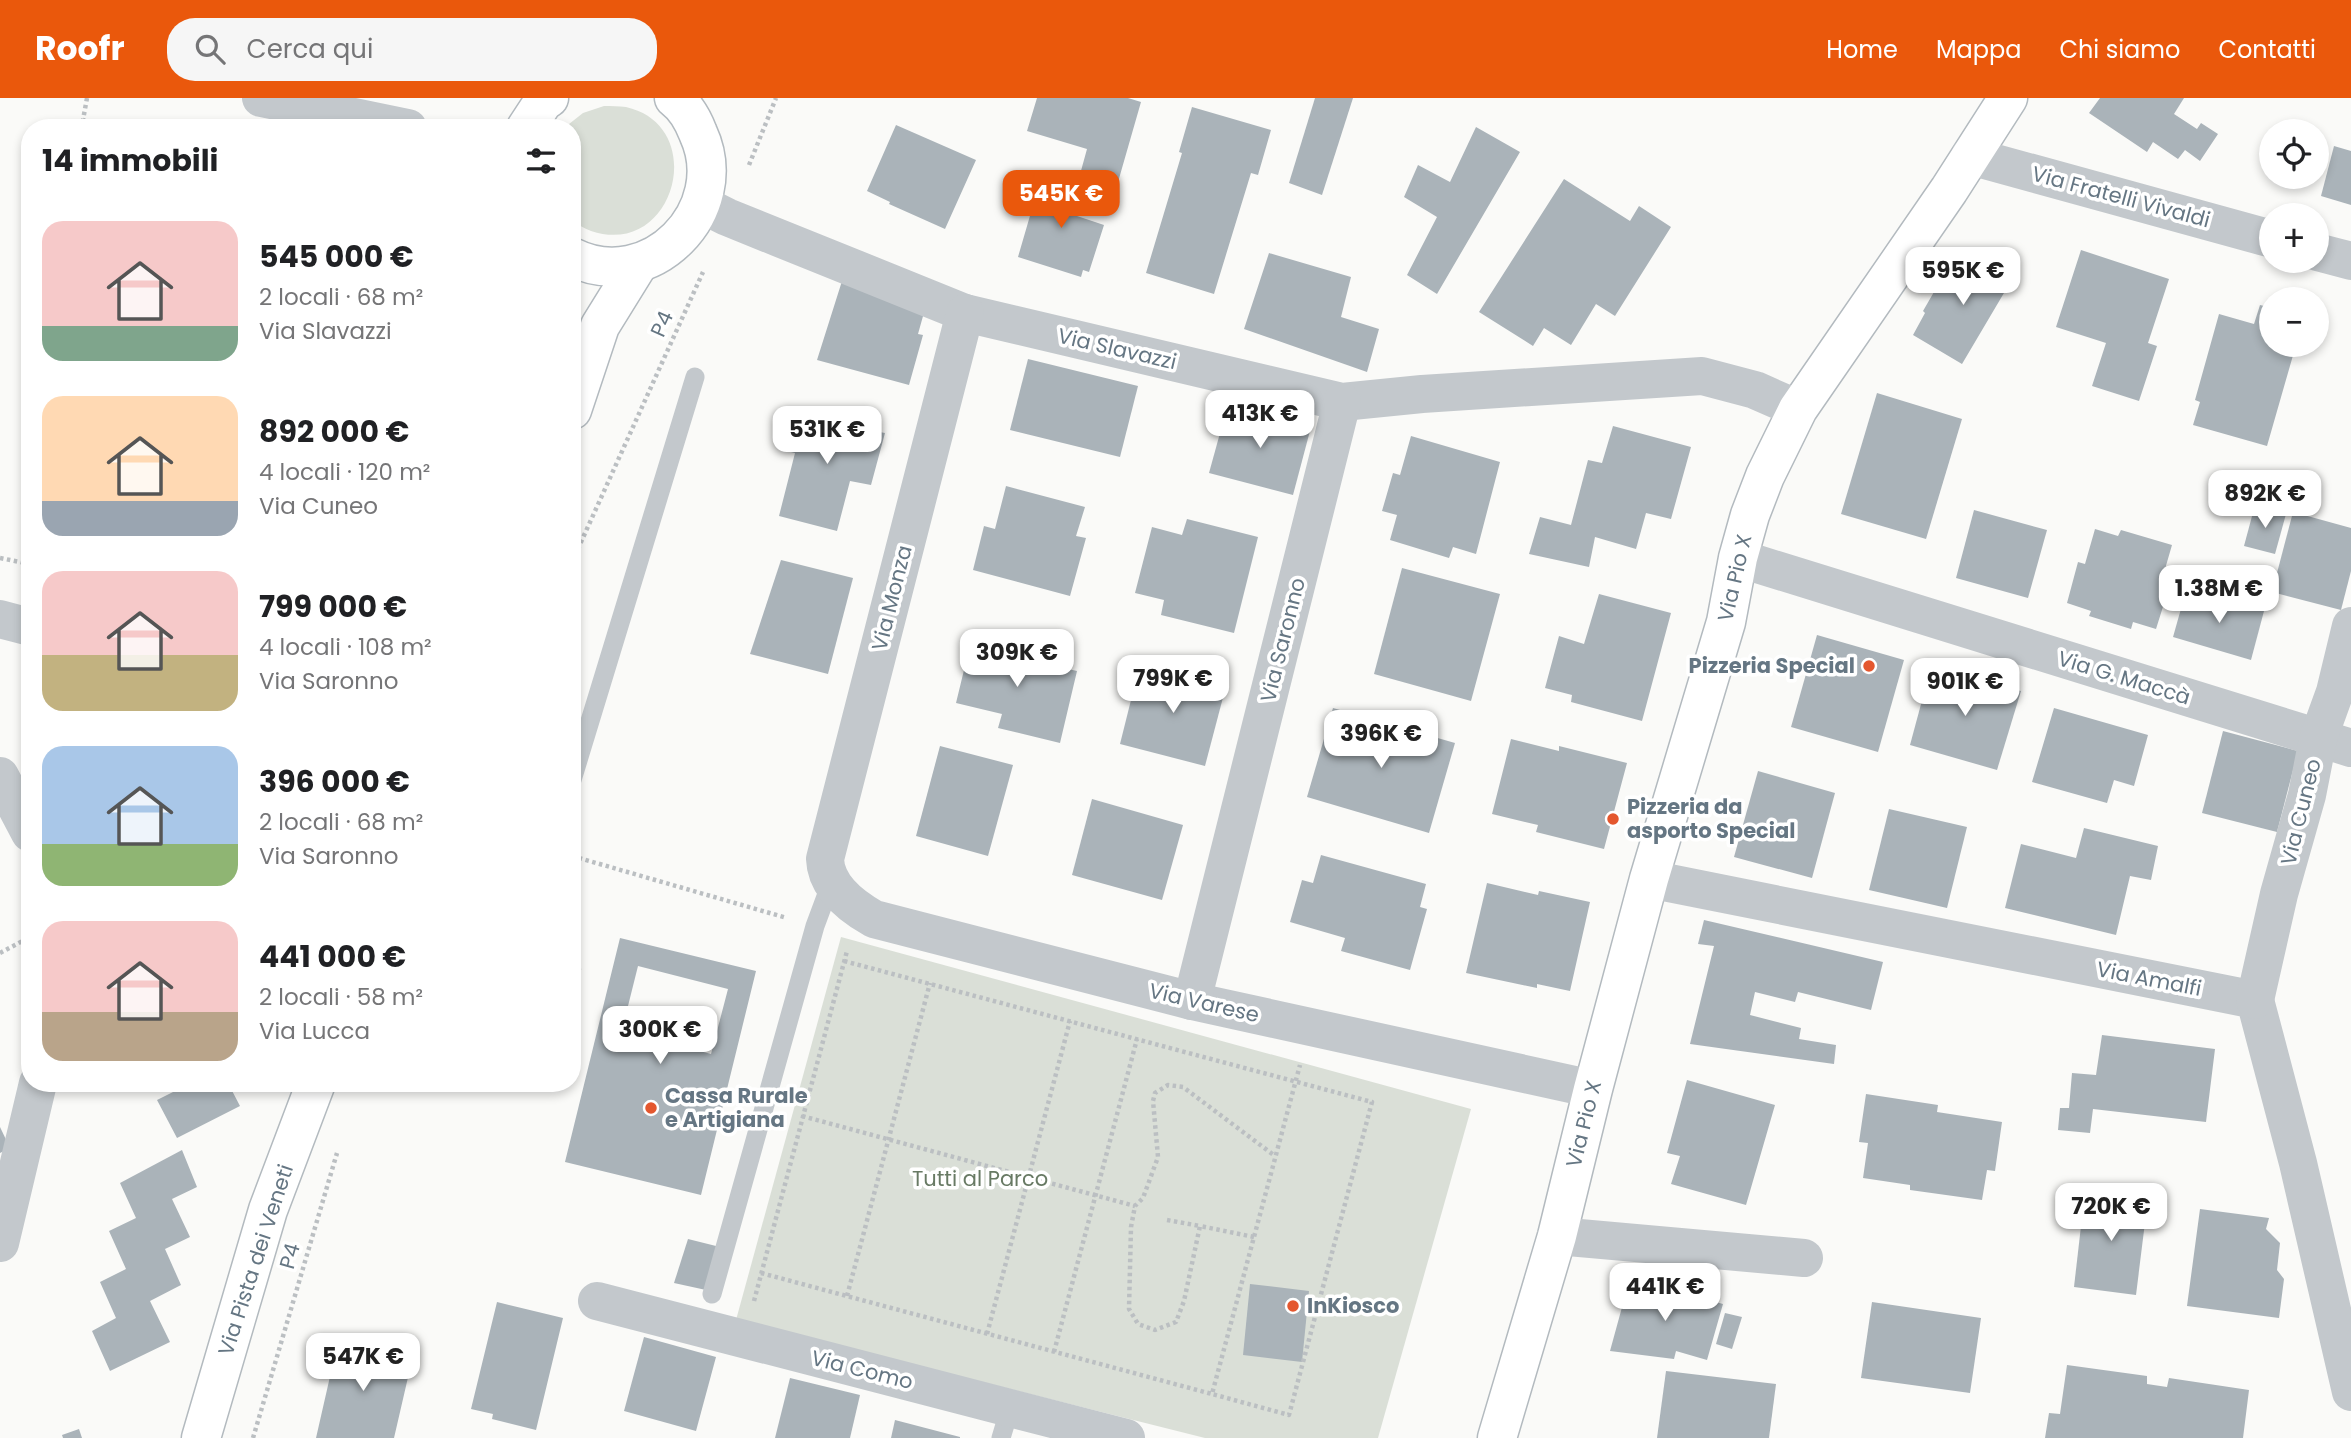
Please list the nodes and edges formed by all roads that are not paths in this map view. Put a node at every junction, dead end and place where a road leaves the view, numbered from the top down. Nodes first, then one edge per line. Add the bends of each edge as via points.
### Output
1 (261, 98) edge
2 (549, 98) edge
3 (2008, 98) edge
4 (688, 105) edge
5 (364, 119) edge
6 (532, 119) edge
7 (1970, 156) junction
8 (714, 210) junction
9 (2259, 235) edge
10 (2329, 255) edge
11 (581, 261) edge
12 (2351, 261) edge
13 (639, 263) junction
14 (965, 313) junction
15 (695, 377) dead end
16 (581, 383) edge
17 (1342, 402) junction
18 (1798, 410) junction
19 (1738, 558) junction
20 (0, 619) edge
21 (21, 624) edge
22 (2351, 626) edge
23 (2335, 743) edge
24 (581, 751) edge
25 (0, 776) edge
26 (21, 816) edge
27 (1649, 878) junction
28 (831, 883) junction
29 (2255, 1000) junction
30 (1192, 1001) junction
31 (1593, 1089) junction
32 (36, 1092) edge
33 (313, 1092) edge
34 (1557, 1236) junction
35 (0, 1242) edge
36 (1804, 1258) dead end
37 (712, 1294) dead end
38 (597, 1301) dead end
39 (2351, 1392) edge
40 (1010, 1424) edge
41 (201, 1438) edge
42 (1126, 1438) edge
43 (1497, 1438) edge

1 - 5 street
2 - 6 street
3 - 7 street, Via Pio X
4 - 8 street via 704,146
7 - 9 street, Via Fratelli Vivaldi
7 - 18 street, Via Pio X
8 - 13 street via 659,254
8 - 14 street, Via Slavazzi
10 - 12 street
11 - 13 street via 610,267
13 - 16 street via 600,326
14 - 17 street, Via Slavazzi
14 - 28 street, Via Monza via 825,859
15 - 24 lane
17 - 18 street, Via Slavazzi via 1702,376 1755,390
17 - 30 street, Via Saronno
18 - 19 street, Via Pio X via 1760,489
19 - 23 street, Via G. Maccà
19 - 27 street, Via Pio X via 1726,622
20 - 21 street
22 - 23 street, Via Cuneo via 2335,692
23 - 29 street, Via Cuneo via 2308,795
25 - 26 street
27 - 29 street, Via Amalfi
27 - 31 street, Via Pio X
28 - 30 street, Via Varese via 857,910 874,919
28 - 37 lane
29 - 39 street
30 - 31 street, Via Varese
31 - 34 street, Via Pio X
32 - 35 street
33 - 41 street, Via Pista dei Veneti via 268,1210
34 - 36 street
34 - 43 street, Via Pio X
38 - 40 street, Via Como via 744,1339
40 - 42 street, Via Como

